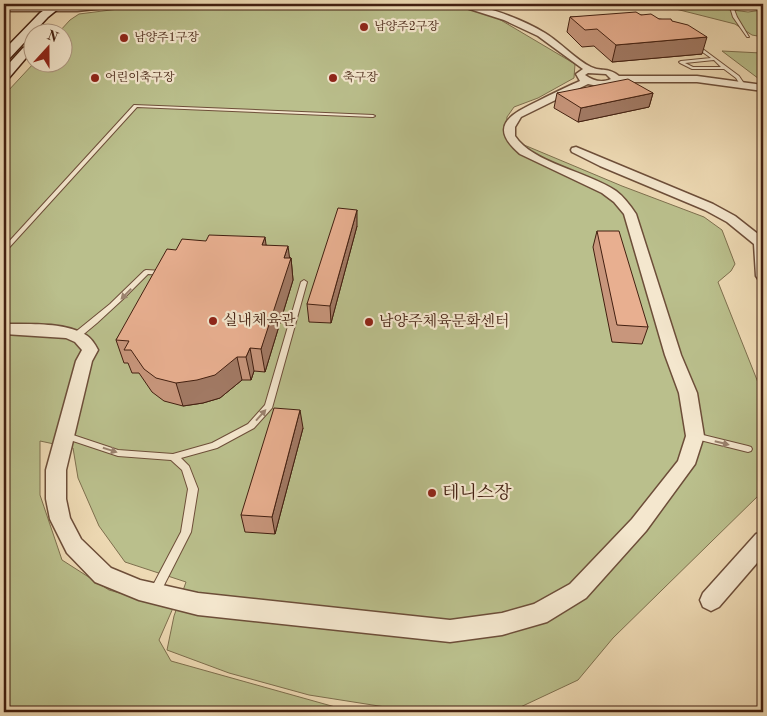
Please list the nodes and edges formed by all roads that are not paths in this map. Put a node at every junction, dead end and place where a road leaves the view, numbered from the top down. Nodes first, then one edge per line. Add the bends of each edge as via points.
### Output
1 (115, 4) edge
2 (458, 4) edge
3 (730, 4) edge
4 (63, 6) edge
5 (4, 9) edge
6 (54, 21) dead end
7 (748, 36) dead end
8 (692, 43) edge
9 (22, 55) edge
10 (4, 57) edge
11 (715, 60) junction
12 (725, 68) junction
13 (4, 76) edge
14 (589, 76) junction
15 (743, 85) junction
16 (763, 88) edge
17 (372, 116) dead end
18 (576, 150) dead end
19 (4, 250) edge
20 (165, 273) edge
21 (763, 276) edge
22 (304, 282) dead end
23 (4, 328) edge
24 (76, 336) junction
25 (64, 435) junction
26 (696, 436) junction
27 (748, 449) dead end
28 (173, 457) junction
29 (763, 541) edge
30 (154, 593) junction
31 (710, 600) dead end

1 - 4 street
2 - 14 street via 507,18 541,34
3 - 7 lane
4 - 5 street
4 - 6 street
4 - 10 street
8 - 11 lane
9 - 13 street
11 - 12 lane
11 - 12 lane via 681,62 692,68
12 - 15 lane
14 - 15 street via 608,84 617,78 697,79
14 - 26 street via 517,115 510,124 510,136 526,152 601,186 619,198 630,214 688,393
15 - 16 street
17 - 19 lane via 136,106
18 - 21 street via 731,219 761,243
20 -> 24 lane via 146,272 104,315
28 -> 22 lane via 214,446 251,426 269,406
23 - 24 street
24 - 25 street via 90,350 84,361
25 -> 28 lane via 118,453
25 - 30 street via 56,470 56,499 60,519 74,546 104,575
26 -> 27 lane
26 - 30 street via 686,464 638,525 578,591 539,614 502,624 450,631 198,604
28 - 30 lane via 186,468 193,489 186,532
29 - 31 street

